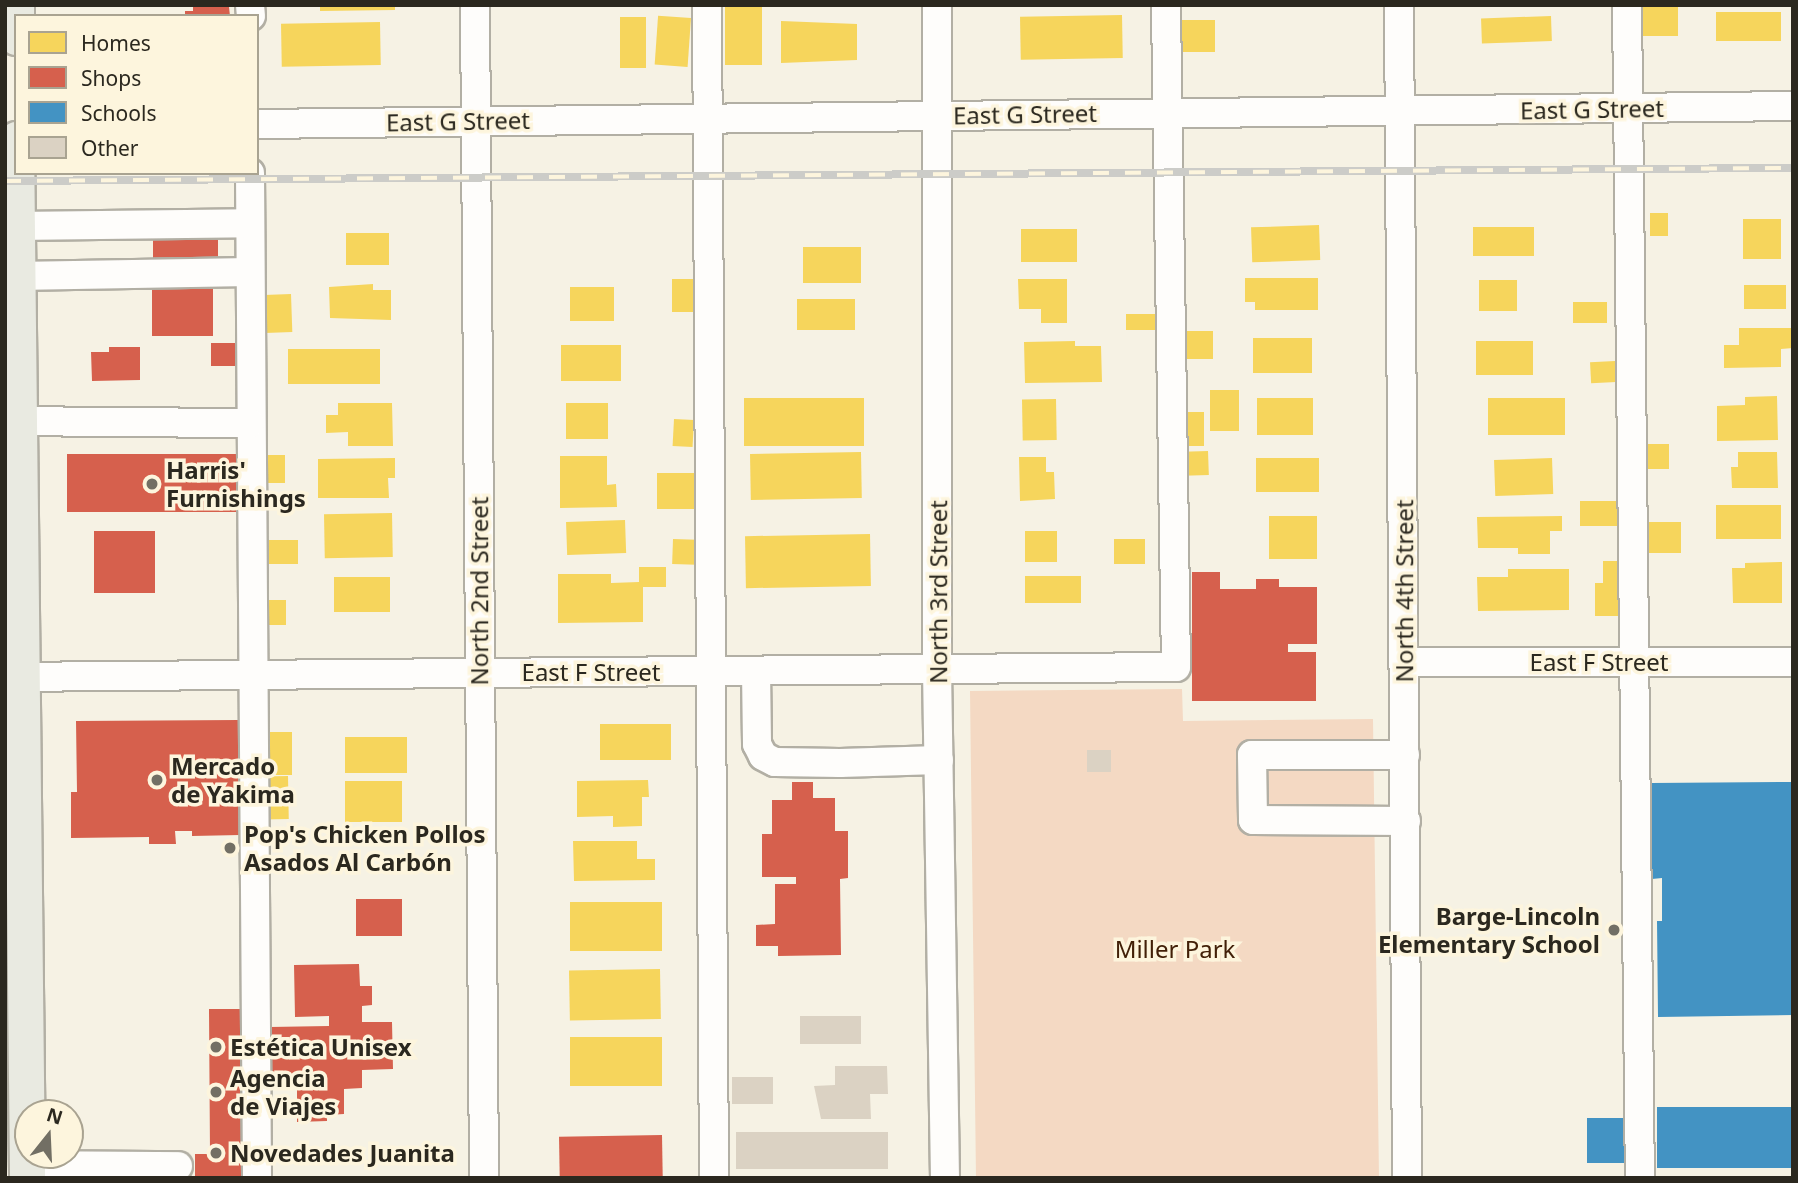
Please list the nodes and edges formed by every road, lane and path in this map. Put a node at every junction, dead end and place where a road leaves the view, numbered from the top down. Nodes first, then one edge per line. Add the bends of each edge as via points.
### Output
1 (475, 5) edge
2 (707, 5) edge
3 (937, 5) edge
4 (1166, 5) edge
5 (1399, 5) edge
6 (1627, 5) edge
7 (1793, 106) edge
8 (1628, 108) junction
9 (1168, 112) junction
10 (1400, 112) junction
11 (937, 116) junction
12 (709, 117) junction
13 (475, 121) junction
14 (259, 124) edge
15 (14, 175) edge
16 (250, 175) edge
17 (250, 223) junction
18 (12, 230) edge
19 (250, 272) junction
20 (16, 276) junction
21 (12, 421) edge
22 (250, 423) junction
23 (1405, 662) junction
24 (1634, 662) junction
25 (1793, 662) edge
26 (937, 669) junction
27 (715, 671) junction
28 (756, 671) junction
29 (480, 673) junction
30 (251, 675) junction
31 (14, 677) edge
32 (1405, 755) junction
33 (939, 760) junction
34 (1406, 821) junction
35 (15, 870) edge
36 (15, 950) edge
37 (178, 1166) dead end
38 (27, 1172) edge
39 (257, 1178) edge
40 (484, 1178) edge
41 (714, 1178) edge
42 (945, 1178) edge
43 (1407, 1178) edge
44 (1640, 1178) edge

1 - 13 street, North 2nd Street
2 - 12 street
3 - 11 street, North 3rd Street
4 - 9 street
5 - 10 street, North 4th Street
6 - 8 street
7 - 8 street, East G Street
8 - 10 street, East G Street
8 - 24 street
9 - 10 street, East G Street
9 - 11 street, East G Street
9 - 26 street, East F Street via 1176,667
10 - 23 street, North 4th Street
11 - 12 street, East G Street
11 - 26 street, North 3rd Street
12 - 13 street, East G Street
12 - 27 street
13 - 14 street, East G Street
13 - 29 street, North 2nd Street
15 - 18 main road
16 - 17 street
17 - 18 street
17 - 19 street
18 - 20 main road
19 - 20 street
19 - 22 street
20 - 21 main road
21 - 22 street
21 - 31 main road
22 - 30 street
23 - 24 street, East F Street
23 - 32 street, North 4th Street
24 - 25 street, East F Street
24 - 44 street
26 - 28 street, East F Street
26 - 33 street, North 3rd Street
27 - 28 street, East F Street
27 - 29 street, East F Street
27 - 41 street
28 - 33 street via 757,744 763,756 775,762
29 - 30 street, East F Street
29 - 40 street, North 2nd Street
30 - 31 street, East F Street
30 - 39 street
31 - 35 main road
32 - 34 street, North 4th Street
32 - 34 street via 1252,754 1252,794 1253,820
33 - 42 street, North 3rd Street
34 - 43 street, North 4th Street
35 - 36 main road
36 - 38 main road
37 - 38 street

